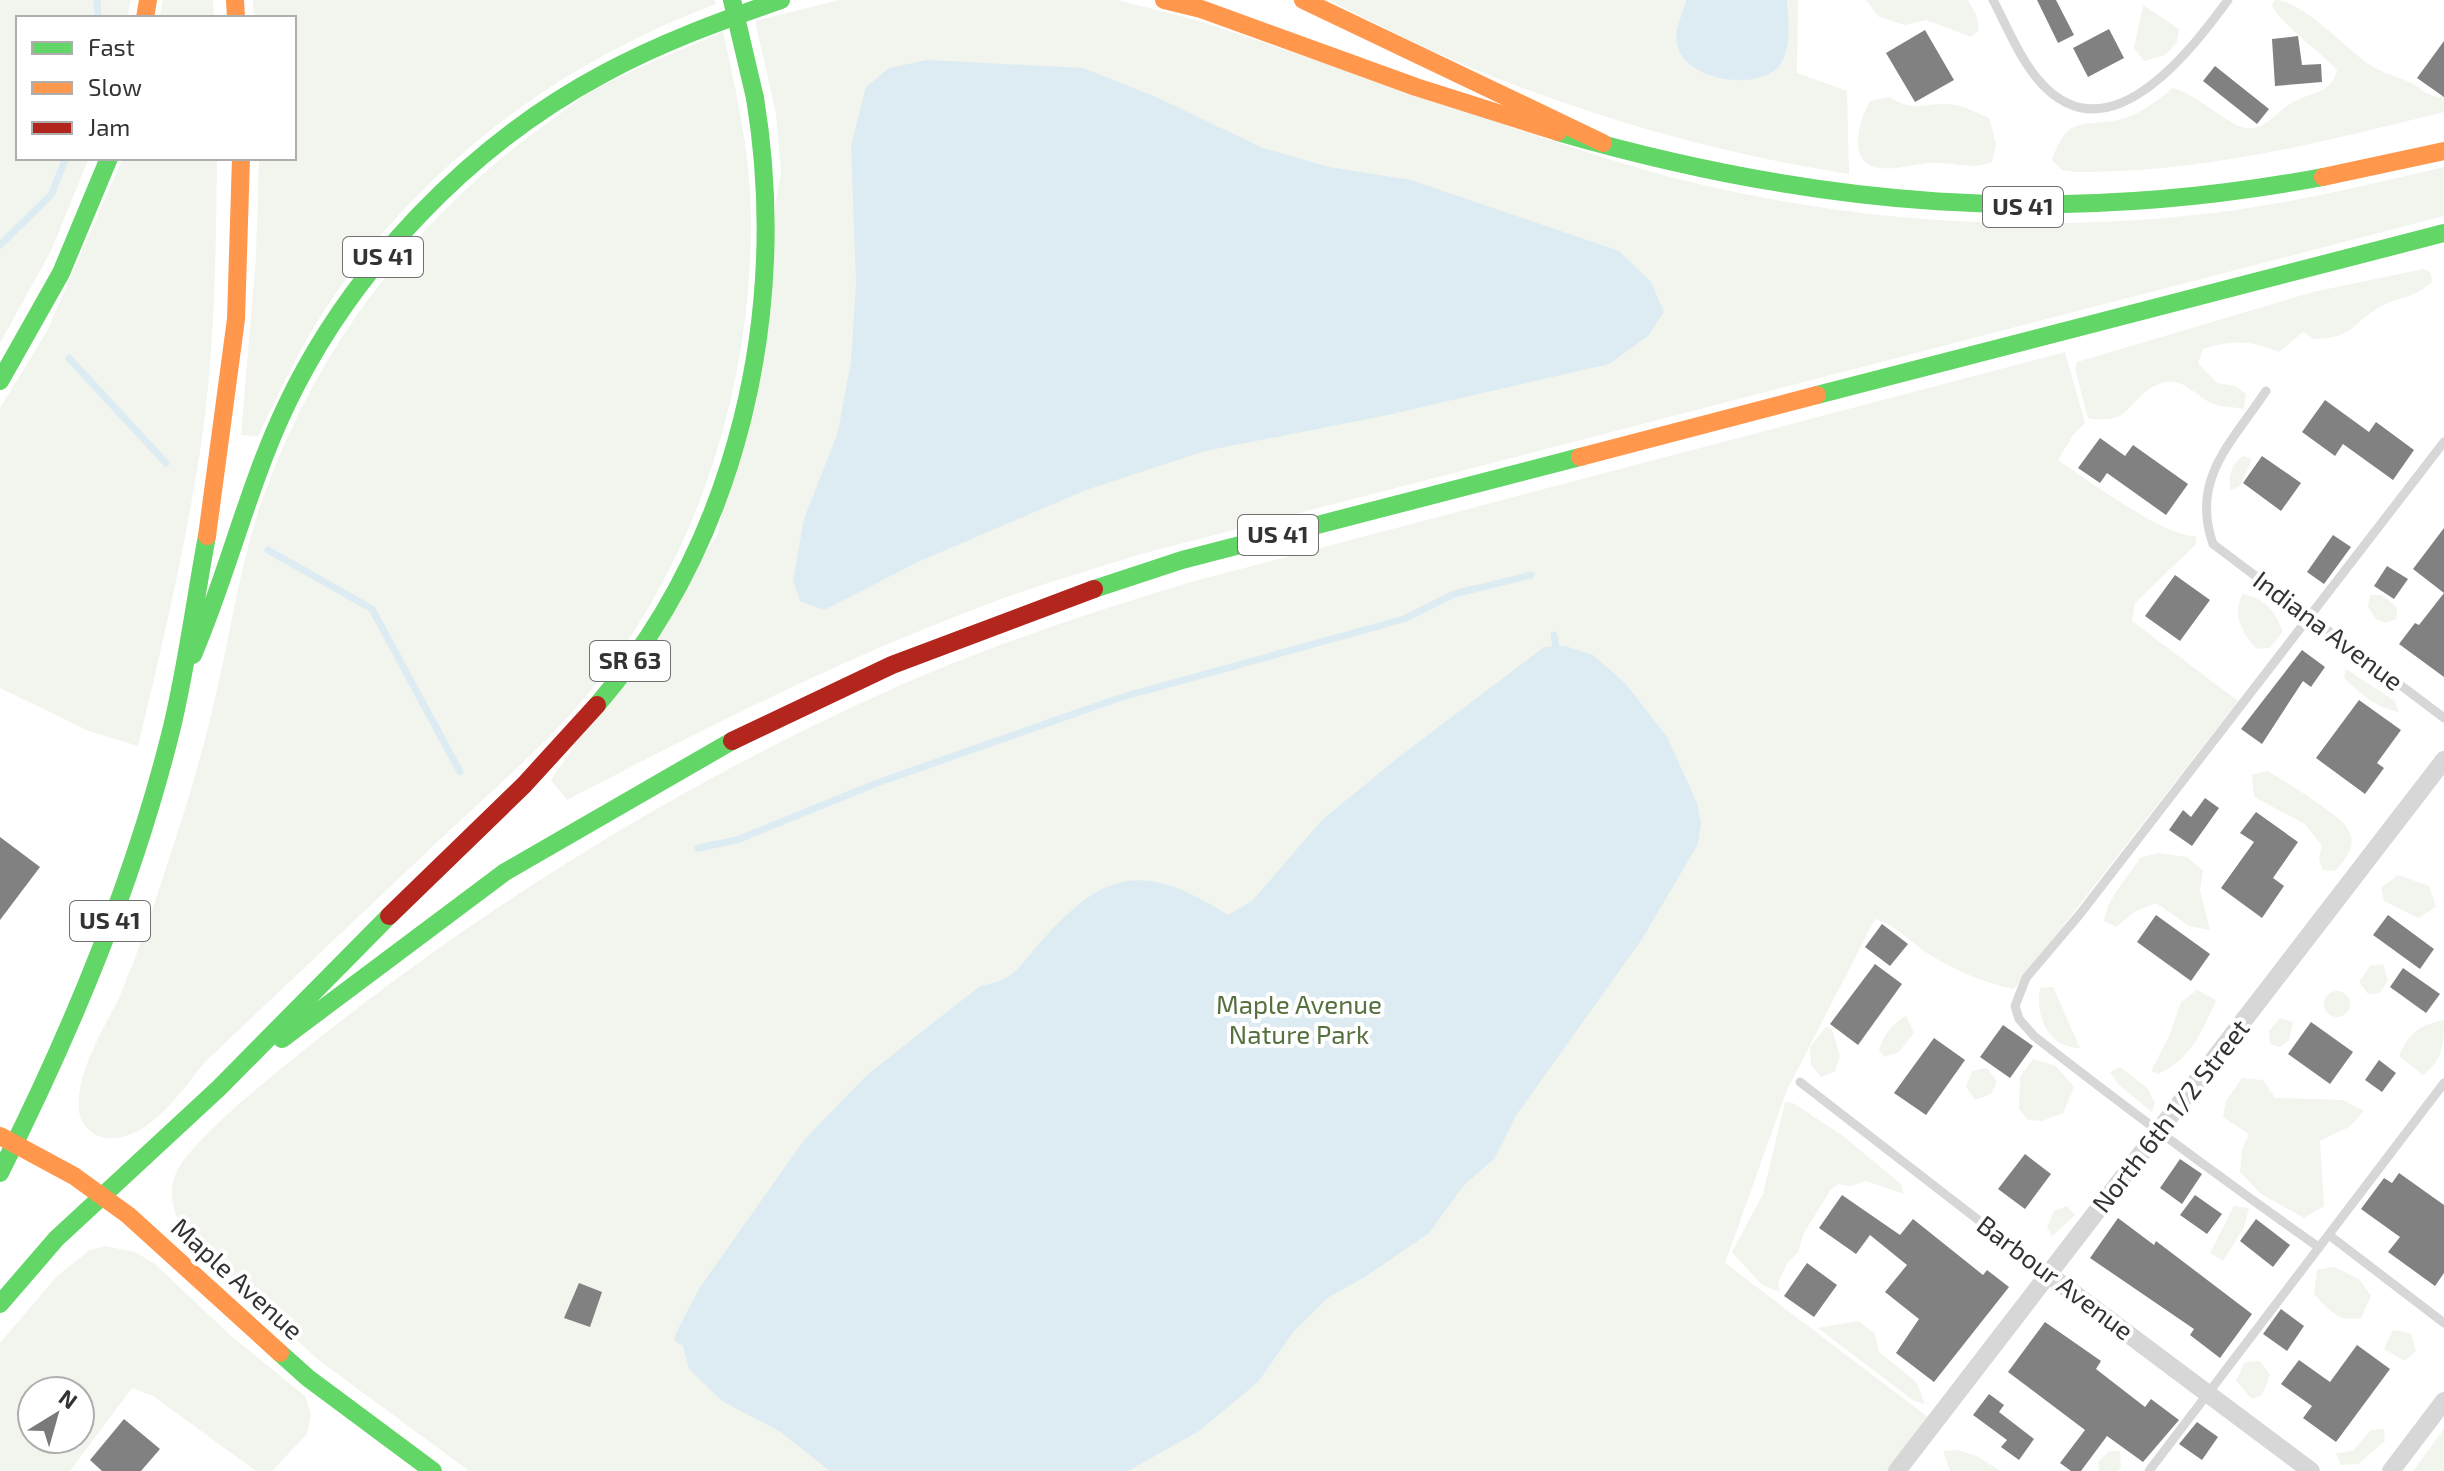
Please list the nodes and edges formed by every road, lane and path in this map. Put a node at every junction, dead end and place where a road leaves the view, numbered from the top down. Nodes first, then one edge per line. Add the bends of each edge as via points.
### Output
1 (732, 0) edge
2 (781, 0) edge
3 (1164, 0) edge
4 (1303, 0) edge
5 (1993, 0) edge
6 (2228, 0) edge
7 (1603, 143) junction
8 (2444, 151) edge
9 (108, 160) edge
10 (241, 160) edge
11 (2444, 233) edge
12 (0, 381) edge
13 (2266, 391) dead end
14 (2444, 442) edge
15 (2309, 617) junction
16 (178, 689) junction
17 (2444, 718) edge
18 (2444, 760) edge
19 (1800, 1082) dead end
20 (2444, 1083) edge
21 (220, 1087) junction
22 (2158, 1130) junction
23 (8, 1140) edge
24 (0, 1173) edge
25 (103, 1196) junction
26 (2329, 1235) junction
27 (2317, 1246) junction
28 (2048, 1274) junction
29 (0, 1304) edge
30 (2444, 1323) edge
31 (2207, 1394) junction
32 (2444, 1401) edge
33 (433, 1471) edge
34 (1897, 1471) edge
35 (2149, 1471) edge
36 (2311, 1471) edge
37 (2391, 1471) edge

1 - 21 main road, SR 63, bridge via 765,159 768,240 760,337 730,462 696,550 606,694 529,781 346,956
2 - 16 main road, US 41 via 670,39 599,74 510,133 425,209 334,322 284,408 216,604
3 - 7 main road, US 41 via 1505,118
4 - 7 main road
5 - 6 lane via 2028,66 2064,102 2084,109 2114,105 2144,92 2172,68
7 - 8 main road, US 41 via 1785,186 1936,203 2030,207 2244,192
9 - 12 main road via 55,285
10 - 16 main road via 242,220 228,394 213,508
11 - 21 main road, US 41 via 1182,560 905,657 690,762 490,881
13 - 15 lane, Indiana Avenue via 2208,478 2205,520 2213,544
14 - 15 lane
15 - 17 lane, Indiana Avenue
15 - 22 lane via 2034,967 2015,1006 2034,1036
16 - 23 main road, US 41 via 153,794 104,938 53,1064
18 - 22 street, North 6th 1/2 Street
19 - 28 lane, Barbour Avenue
20 - 26 lane
21 - 25 main road, US 41
22 - 27 lane
22 - 28 street, North 6th 1/2 Street
23 - 24 main road, US 41
23 - 25 main road, Maple Avenue
25 - 29 main road, US 41 via 63,1232
25 - 33 main road, Maple Avenue via 308,1378
26 - 27 lane
26 - 30 lane
27 - 31 lane
28 - 31 street, Barbour Avenue
28 - 34 street, North 6th 1/2 Street
31 - 35 lane
31 - 36 street, Barbour Avenue
32 - 37 street

